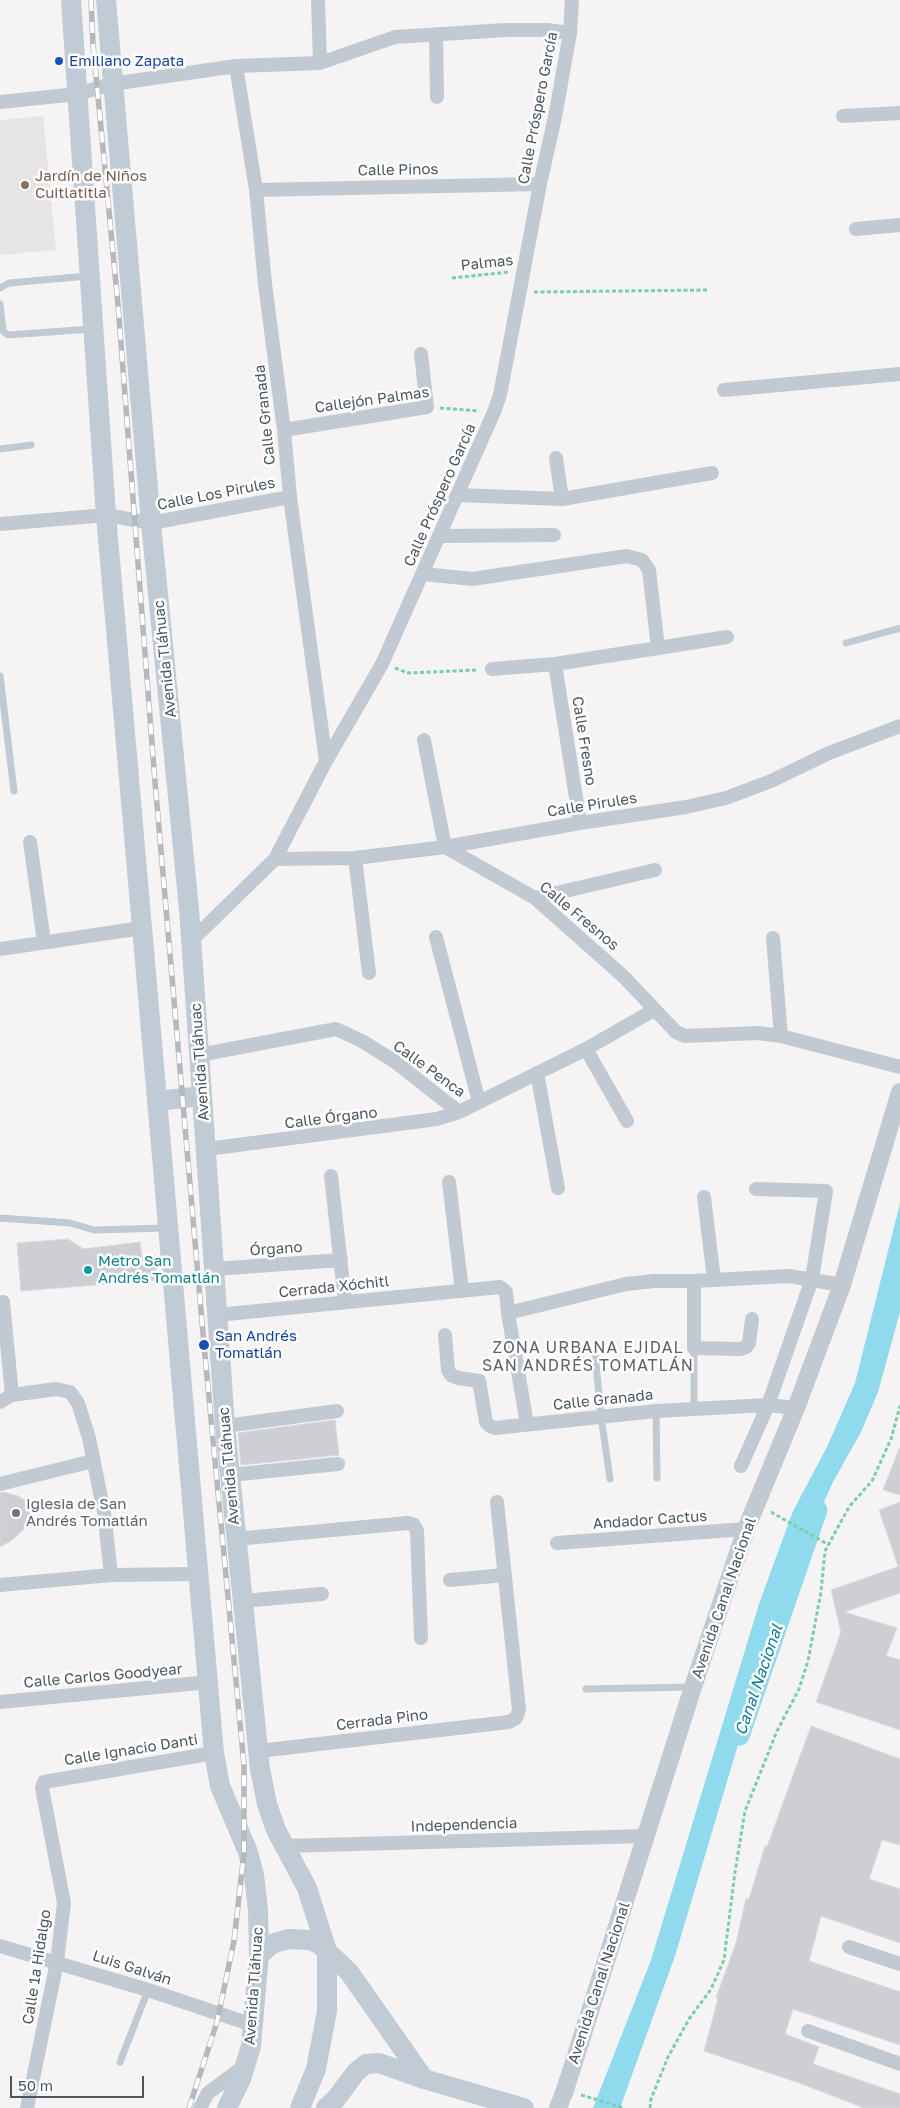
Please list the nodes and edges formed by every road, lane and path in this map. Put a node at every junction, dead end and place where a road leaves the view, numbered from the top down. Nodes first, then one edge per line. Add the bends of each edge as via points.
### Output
1 (71, 0) edge
2 (106, 0) edge
3 (318, 0) edge
4 (572, 0) edge
5 (570, 33) junction
6 (436, 34) junction
7 (320, 63) junction
8 (236, 66) junction
9 (112, 84) junction
10 (78, 94) junction
11 (437, 97) dead end
12 (0, 102) edge
13 (900, 113) edge
14 (843, 116) dead end
15 (540, 184) junction
16 (256, 190) junction
17 (900, 225) edge
18 (856, 229) dead end
19 (524, 270) junction
20 (88, 276) junction
21 (452, 278) dead end
22 (0, 288) edge
23 (709, 290) dead end
24 (520, 292) junction
25 (0, 304) edge
26 (92, 328) junction
27 (420, 354) dead end
28 (900, 374) edge
29 (724, 390) dead end
30 (427, 407) junction
31 (494, 412) junction
32 (284, 430) junction
33 (31, 445) dead end
34 (0, 450) edge
35 (556, 458) dead end
36 (712, 473) dead end
37 (458, 495) junction
38 (290, 496) junction
39 (562, 499) junction
40 (106, 514) junction
41 (151, 523) junction
42 (0, 524) edge
43 (554, 535) dead end
44 (439, 536) junction
45 (424, 574) junction
46 (900, 628) edge
47 (727, 637) dead end
48 (846, 643) dead end
49 (658, 648) junction
50 (382, 664) junction
51 (555, 664) junction
52 (492, 669) joint
53 (0, 676) edge
54 (900, 726) edge
55 (424, 740) dead end
56 (326, 761) junction
57 (14, 792) dead end
58 (580, 823) junction
59 (30, 842) dead end
60 (445, 847) junction
61 (355, 858) junction
62 (275, 859) junction
63 (655, 870) dead end
64 (535, 898) junction
65 (142, 928) junction
66 (436, 937) dead end
67 (772, 938) dead end
68 (44, 942) junction
69 (191, 942) junction
70 (0, 949) edge
71 (369, 973) dead end
72 (654, 1010) junction
73 (781, 1036) junction
74 (586, 1049) junction
75 (199, 1055) junction
76 (900, 1067) edge
77 (537, 1073) junction
78 (900, 1092) edge
79 (202, 1096) junction
80 (157, 1101) junction
81 (479, 1102) junction
82 (459, 1112) junction
83 (627, 1121) dead end
84 (207, 1149) junction
85 (331, 1176) dead end
86 (449, 1182) dead end
87 (558, 1188) dead end
88 (756, 1188) dead end
89 (704, 1197) dead end
90 (0, 1218) edge
91 (169, 1228) junction
92 (341, 1260) junction
93 (214, 1269) junction
94 (812, 1279) junction
95 (714, 1280) junction
96 (694, 1281) junction
97 (842, 1285) junction
98 (458, 1291) junction
99 (2, 1302) dead end
100 (345, 1302) junction
101 (508, 1313) junction
102 (217, 1314) junction
103 (752, 1319) dead end
104 (445, 1335) dead end
105 (694, 1348) junction
106 (594, 1354) dead end
107 (12, 1395) junction
108 (0, 1402) edge
109 (768, 1405) junction
110 (900, 1406) edge
111 (694, 1408) junction
112 (796, 1408) junction
113 (337, 1411) dead end
114 (656, 1411) junction
115 (601, 1416) junction
116 (526, 1424) junction
117 (225, 1426) junction
118 (93, 1461) junction
119 (338, 1464) dead end
120 (741, 1466) dead end
121 (230, 1475) junction
122 (657, 1478) dead end
123 (610, 1479) dead end
124 (0, 1484) edge
125 (497, 1502) dead end
126 (770, 1512) dead end
127 (746, 1529) junction
128 (235, 1539) junction
129 (557, 1543) dead end
130 (829, 1545) junction
131 (198, 1574) junction
132 (111, 1575) junction
133 (505, 1575) junction
134 (450, 1580) dead end
135 (0, 1585) edge
136 (322, 1594) dead end
137 (242, 1601) junction
138 (421, 1638) dead end
139 (209, 1682) junction
140 (693, 1687) junction
141 (586, 1689) dead end
142 (0, 1702) edge
143 (259, 1751) junction
144 (214, 1753) junction
145 (53, 1779) joint
146 (646, 1836) junction
147 (284, 1846) junction
148 (0, 1946) edge
149 (850, 1946) dead end
150 (328, 1951) junction
151 (259, 1956) junction
152 (57, 1962) junction
153 (900, 1964) edge
154 (148, 1990) junction
155 (253, 2025) junction
156 (808, 2031) dead end
157 (120, 2062) dead end
158 (900, 2064) edge
159 (246, 2065) junction
160 (424, 2079) junction
161 (580, 2094) dead end
162 (27, 2108) edge
163 (200, 2108) edge
164 (227, 2108) edge
165 (300, 2108) edge
166 (326, 2108) edge
167 (524, 2108) edge
168 (558, 2108) edge
169 (624, 2108) edge
170 (650, 2108) edge

1 - 10 main road, Avenida Tláhuac
2 - 9 main road, Avenida Tláhuac
3 - 7 street
4 - 5 street, Calle Próspero García
5 - 6 street via 522,30
5 - 15 street, Calle Próspero García
6 - 7 street via 395,37
6 - 11 street
7 - 8 street
8 - 9 street
8 - 16 street, Calle Granada
9 - 10 street
9 - 41 main road, Avenida Tláhuac
10 - 12 street
10 - 20 main road, Avenida Tláhuac
13 - 14 street
15 - 16 street, Calle Pinos
15 - 19 street, Calle Próspero García
16 - 32 street, Calle Granada
17 - 18 street
19 - 21 path, Palmas
19 - 24 street, Calle Próspero García
20 - 22 lane via 9,283
20 - 26 main road, Avenida Tláhuac
23 - 24 path
24 - 31 street, Calle Próspero García
25 - 26 lane via 3,331 8,335
26 - 40 main road, Avenida Tláhuac
27 - 30 street
28 - 29 street
30 - 31 path, Callejón Palmas
30 - 32 street, Callejón Palmas
31 - 37 street, Calle Próspero García
32 - 38 street, Calle Granada
33 - 34 lane
35 - 39 street
36 - 39 street
37 - 39 street
37 - 44 street, Calle Próspero García
38 - 41 street, Calle Los Pirules
38 - 56 street, Calle Granada
40 - 41 street, Calle Los Pirules
40 - 42 street, Calle Los Pirules
40 - 65 main road, Avenida Tláhuac
41 - 69 main road, Avenida Tláhuac
43 - 44 street
44 - 45 street, Calle Próspero García
45 - 49 street via 472,579 627,556 642,560 649,570
45 - 50 street, Calle Próspero García
46 - 48 lane
47 - 49 street
49 - 51 street
50 - 52 path via 408,673
50 - 56 street, Calle Próspero García
51 - 52 street
51 - 58 street, Calle Fresno
53 - 57 lane
54 - 58 street, Calle Pirules via 726,798
55 - 60 street
56 - 62 street, Calle Próspero García
58 - 60 street, Calle Pirules
59 - 68 street
60 - 61 street, Calle Pirules
60 - 64 street, Calle Fresnos
61 - 62 street, Calle Pirules
61 - 71 street
62 - 69 street, Calle Próspero García
63 - 64 street
64 - 72 street, Calle Fresnos via 624,977
65 - 68 street
65 - 80 main road, Avenida Tláhuac
66 - 81 street
67 - 73 street
68 - 70 street
69 - 75 main road, Avenida Tláhuac
72 - 73 street, Calle Fresnos via 676,1032 685,1036 758,1033
72 - 74 street, Calle Penca
73 - 76 street, Calle Fresnos
74 - 77 street, Calle Penca
74 - 83 street
75 - 79 main road, Avenida Tláhuac
75 - 82 street, Calle Penca via 336,1029 394,1061
77 - 81 street, Calle Penca
77 - 87 street
78 - 97 street, Avenida Canal Nacional
79 - 80 main road
79 - 84 main road, Avenida Tláhuac
80 - 91 main road, Avenida Tláhuac
81 - 82 street, Calle Penca
82 - 84 street, Calle Órgano via 397,1126
84 - 93 main road, Avenida Tláhuac
85 - 92 street
86 - 98 street
88 - 94 street via 826,1191
89 - 95 street
90 - 91 lane via 70,1223 94,1230
91 - 131 main road, Avenida Tláhuac
92 - 93 street, Órgano
92 - 100 street
93 - 102 main road, Avenida Tláhuac
94 - 95 street via 789,1276
94 - 97 street
94 - 109 street
95 - 96 street
96 - 101 street via 626,1284
96 - 105 street
97 - 112 street, Avenida Canal Nacional
98 - 100 street, Cerrada Xóchitl
98 - 101 street, Cerrada Xóchitl via 500,1287 506,1292
99 - 107 street
100 - 102 street, Cerrada Xóchitl
101 - 116 street
102 - 117 main road, Avenida Tláhuac
103 - 105 street via 749,1343 740,1350
104 - 116 street via 448,1370 458,1378 479,1381 486,1422 495,1428
105 - 111 lane
106 - 115 lane
107 - 108 street
107 - 118 street via 56,1389 70,1392 78,1403
109 - 111 street, Calle Granada
109 - 112 street, Calle Granada
109 - 120 street
110 - 130 path via 892,1439 872,1481 849,1507
111 - 114 street, Calle Granada
112 - 127 street, Avenida Canal Nacional
113 - 117 street
114 - 115 street, Calle Granada
114 - 122 lane
115 - 116 street, Calle Granada
115 - 123 lane
117 - 121 main road, Avenida Tláhuac
118 - 124 street
118 - 132 street via 104,1512
119 - 121 street
121 - 128 main road, Avenida Tláhuac
125 - 133 street
126 - 130 path
127 - 129 street, Andador Cactus
127 - 140 street, Avenida Canal Nacional
128 - 137 main road, Avenida Tláhuac
128 - 138 street via 414,1525 417,1531
130 - 170 path via 808,1661 799,1689 777,1731 745,1811 724,1960 711,1989 668,2057
131 - 132 street
131 - 139 main road, Avenida Tláhuac
132 - 135 street
133 - 134 street
133 - 143 street, Cerrada Pino via 519,1710 516,1718 509,1722
136 - 137 street
137 - 143 main road, Avenida Tláhuac
139 - 142 street, Calle Carlos Goodyear
139 - 144 main road, Avenida Tláhuac
140 - 141 lane
140 - 146 street, Avenida Canal Nacional
143 - 147 main road, Avenida Tláhuac via 267,1804
144 - 145 street, Calle Ignacio Danti
144 - 151 main road, Avenida Tláhuac via 220,1786 240,1830 254,1875
145 - 152 street, Calle 1ª Hidalgo via 44,1782 42,1788 64,1903
146 - 147 street, Independencia
146 - 168 street, Avenida Canal Nacional
147 - 150 main road, Avenida Tláhuac via 307,1888
148 - 152 street, Luis Galván
149 - 153 street
150 - 151 main road via 309,1940 288,1938 272,1944
150 - 160 main road via 349,1972
150 - 165 main road, Avenida Tláhuac via 327,2011 316,2069
151 - 155 main road, Avenida Tláhuac
152 - 154 street, Luis Galván
152 - 162 street, Calle 1ª Hidalgo
154 - 155 street, Luis Galván
154 - 157 lane
155 - 159 main road, Avenida Tláhuac
156 - 158 street
159 - 163 street, Avenida Tláhuac via 208,2093
159 - 164 main road, Avenida Tláhuac
160 - 166 main road via 379,2063 366,2064
160 - 167 main road
161 - 169 path

